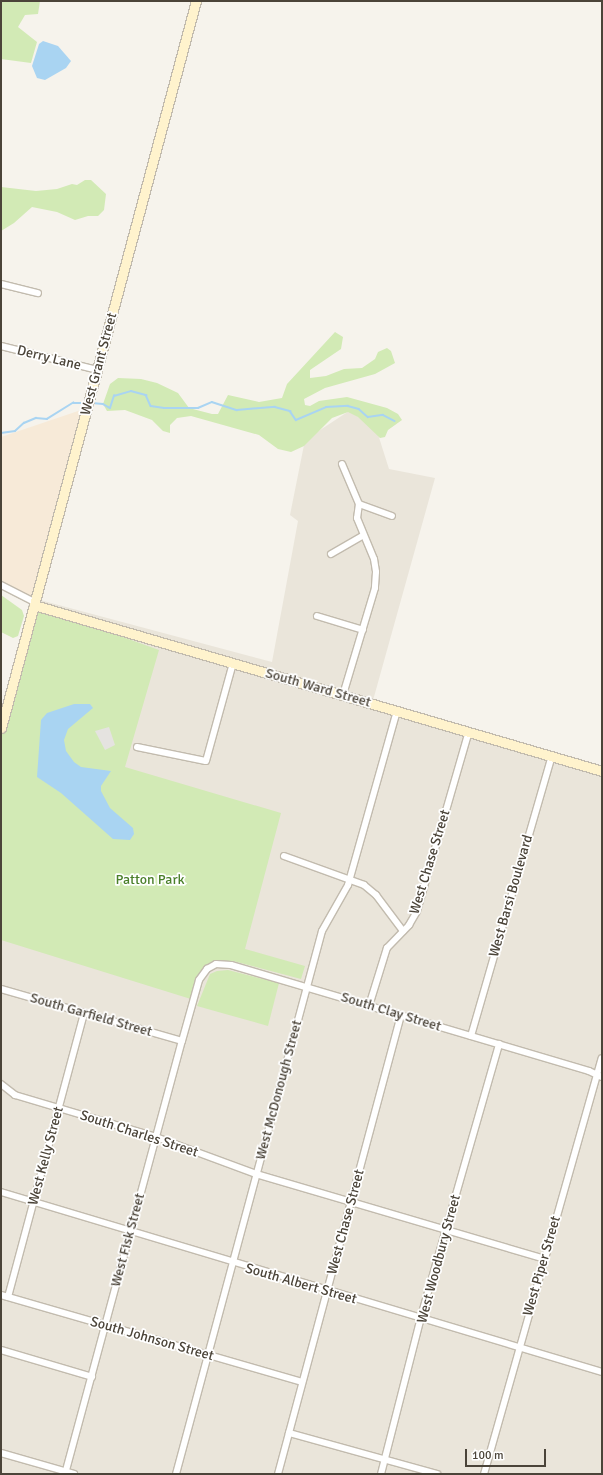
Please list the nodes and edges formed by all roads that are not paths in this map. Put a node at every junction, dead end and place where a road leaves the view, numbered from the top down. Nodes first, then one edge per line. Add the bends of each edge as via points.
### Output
1 (196, 1) edge
2 (1, 284) edge
3 (38, 293) dead end
4 (1, 346) edge
5 (97, 370) junction
6 (342, 464) dead end
7 (359, 504) junction
8 (392, 516) dead end
9 (362, 536) junction
10 (331, 554) dead end
11 (1, 585) edge
12 (35, 603) junction
13 (317, 616) dead end
14 (363, 630) junction
15 (233, 663) junction
16 (343, 695) junction
17 (397, 711) junction
18 (1, 728) edge
19 (469, 732) junction
20 (137, 748) dead end
21 (552, 756) junction
22 (602, 770) edge
23 (284, 856) dead end
24 (350, 879) junction
25 (403, 931) junction
26 (307, 987) junction
27 (1, 989) edge
28 (192, 1006) joint
29 (369, 1006) junction
30 (84, 1014) junction
31 (401, 1016) junction
32 (471, 1036) junction
33 (182, 1041) junction
34 (499, 1044) junction
35 (602, 1058) edge
36 (600, 1076) edge
37 (1, 1084) edge
38 (59, 1108) junction
39 (156, 1137) junction
40 (256, 1174) junction
41 (1, 1192) edge
42 (351, 1203) junction
43 (33, 1204) junction
44 (446, 1230) junction
45 (130, 1233) junction
46 (544, 1259) junction
47 (232, 1264) junction
48 (327, 1291) junction
49 (1, 1295) edge
50 (8, 1297) junction
51 (422, 1320) junction
52 (106, 1326) junction
53 (518, 1348) junction
54 (1, 1350) edge
55 (207, 1355) junction
56 (602, 1372) edge
57 (92, 1377) junction
58 (302, 1382) junction
59 (289, 1433) junction
60 (1, 1453) edge
61 (385, 1460) junction
62 (65, 1473) edge
63 (74, 1474) edge
64 (176, 1474) edge
65 (278, 1474) edge
66 (381, 1474) edge
67 (437, 1474) edge
68 (484, 1474) edge

1 - 5 main road, West Grant Street
2 - 3 street
4 - 5 street, Derry Lane
5 - 12 main road, West Grant Street
6 - 7 street
7 - 8 street
7 - 9 street via 357,518
9 - 10 street
9 - 14 street via 374,559 376,572 375,588
11 - 12 street
12 - 15 main road, South Ward Street
12 - 18 main road, West Grant Street
13 - 14 street
14 - 16 street
15 - 16 main road, South Ward Street
15 - 20 street via 206,761
16 - 17 main road, South Ward Street
17 - 19 main road, South Ward Street
17 - 24 street, West McDonough Street
19 - 21 main road, South Ward Street
19 - 25 street, West Chase Street via 417,911
21 - 22 main road, South Ward Street
21 - 32 street, West Barsi Boulevard
23 - 24 street
24 - 25 street via 370,890
24 - 26 street, West McDonough Street via 322,931
25 - 29 street, West Chase Street via 387,948
26 - 28 street, South Clay Street via 220,964 205,971
26 - 29 street, South Clay Street
26 - 40 street, West McDonough Street
27 - 30 street, South Garfield Street
28 - 33 street, West Fisk Street
29 - 31 street, South Clay Street
30 - 33 street, South Garfield Street
30 - 38 street, West Kelly Street
31 - 32 street, South Clay Street
31 - 42 street, West Chase Street
32 - 34 street, South Clay Street
33 - 39 street, West Fisk Street
34 - 36 street, South Clay Street
34 - 44 street, West Woodbury Street
35 - 36 street, West Piper Street
36 - 46 street, West Piper Street
37 - 38 street, South Charles Street via 15,1096
38 - 39 street, South Charles Street
38 - 43 street, West Kelly Street
39 - 40 street, South Charles Street
39 - 45 street, West Fisk Street
40 - 42 street, South Charles Street
40 - 47 street, West McDonough Street
41 - 43 street, South Albert Street
42 - 44 street, South Charles Street
42 - 48 street, West Chase Street
43 - 45 street, South Albert Street
43 - 50 street, West Kelly Street
44 - 46 street, South Charles Street
44 - 51 street, West Woodbury Street
45 - 47 street, South Albert Street
45 - 52 street, West Fisk Street
46 - 53 street, West Piper Street
47 - 48 street, South Albert Street
47 - 55 street, West McDonough Street
48 - 51 street, South Albert Street
48 - 58 street, West Chase Street
49 - 50 street, South Johnson Street
50 - 52 street, South Johnson Street
51 - 53 street, South Albert Street
51 - 61 street, West Woodbury Street
52 - 55 street, South Johnson Street
52 - 57 street, West Fisk Street
53 - 56 street, South Albert Street
53 - 68 street, West Piper Street
54 - 57 street
55 - 58 street, South Johnson Street
55 - 64 street, West McDonough Street
57 - 62 street, West Fisk Street
58 - 59 street, West Chase Street
59 - 61 street
59 - 65 street, West Chase Street
60 - 62 street
61 - 66 street, West Woodbury Street
61 - 67 street
62 - 63 street

